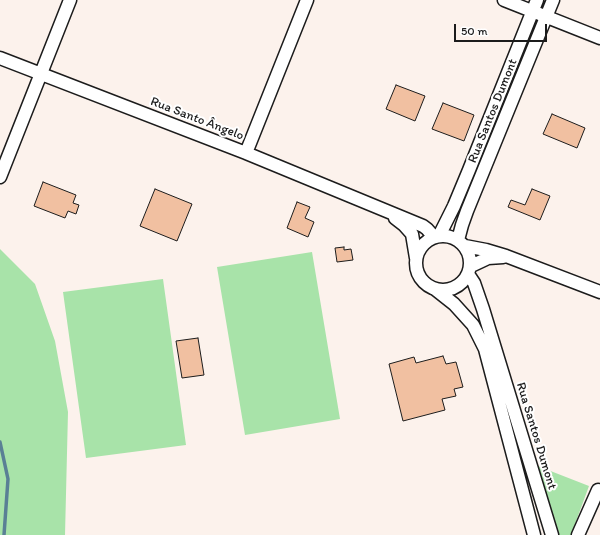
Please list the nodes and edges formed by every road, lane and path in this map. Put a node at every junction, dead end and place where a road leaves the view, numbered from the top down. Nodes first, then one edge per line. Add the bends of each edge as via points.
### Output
1 (70, 0) edge
2 (307, 0) edge
3 (504, 0) edge
4 (553, 0) edge
5 (535, 6) edge
6 (546, 17) junction
7 (600, 38) edge
8 (0, 58) edge
9 (41, 74) junction
10 (246, 153) junction
11 (0, 177) edge
12 (382, 209) junction
13 (436, 237) junction
14 (462, 243) junction
15 (506, 256) junction
16 (416, 259) junction
17 (470, 270) junction
18 (435, 289) junction
19 (600, 292) edge
20 (489, 348) junction
21 (598, 490) dead end
22 (534, 535) edge
23 (552, 535) edge
24 (578, 535) edge

1 - 9 street
2 - 10 street
3 - 5 street
4 - 6 street, Rua Santos Dumont
5 - 6 street
5 - 13 street, Rua Santos Dumont via 454,206
6 - 7 street
6 - 14 street, Rua Santos Dumont via 467,211 462,225
8 - 9 street, Rua Santo Ângelo
9 - 10 street, Rua Santo Ângelo
9 - 11 street
10 - 12 street, Rua Santo Ângelo
12 - 13 street via 423,226
12 - 16 street via 412,234
13 - 14 street via 449,236
13 - 16 street via 425,242
14 - 15 street
14 - 17 street via 469,252
15 - 17 street via 488,258
15 - 19 street
16 - 18 street via 416,267 422,281
17 - 18 street via 464,281 451,290
17 - 20 street via 483,309
18 - 20 street via 454,304
20 - 22 street, Rua Santos Dumont
20 - 23 street, Rua Santos Dumont
21 - 24 street

